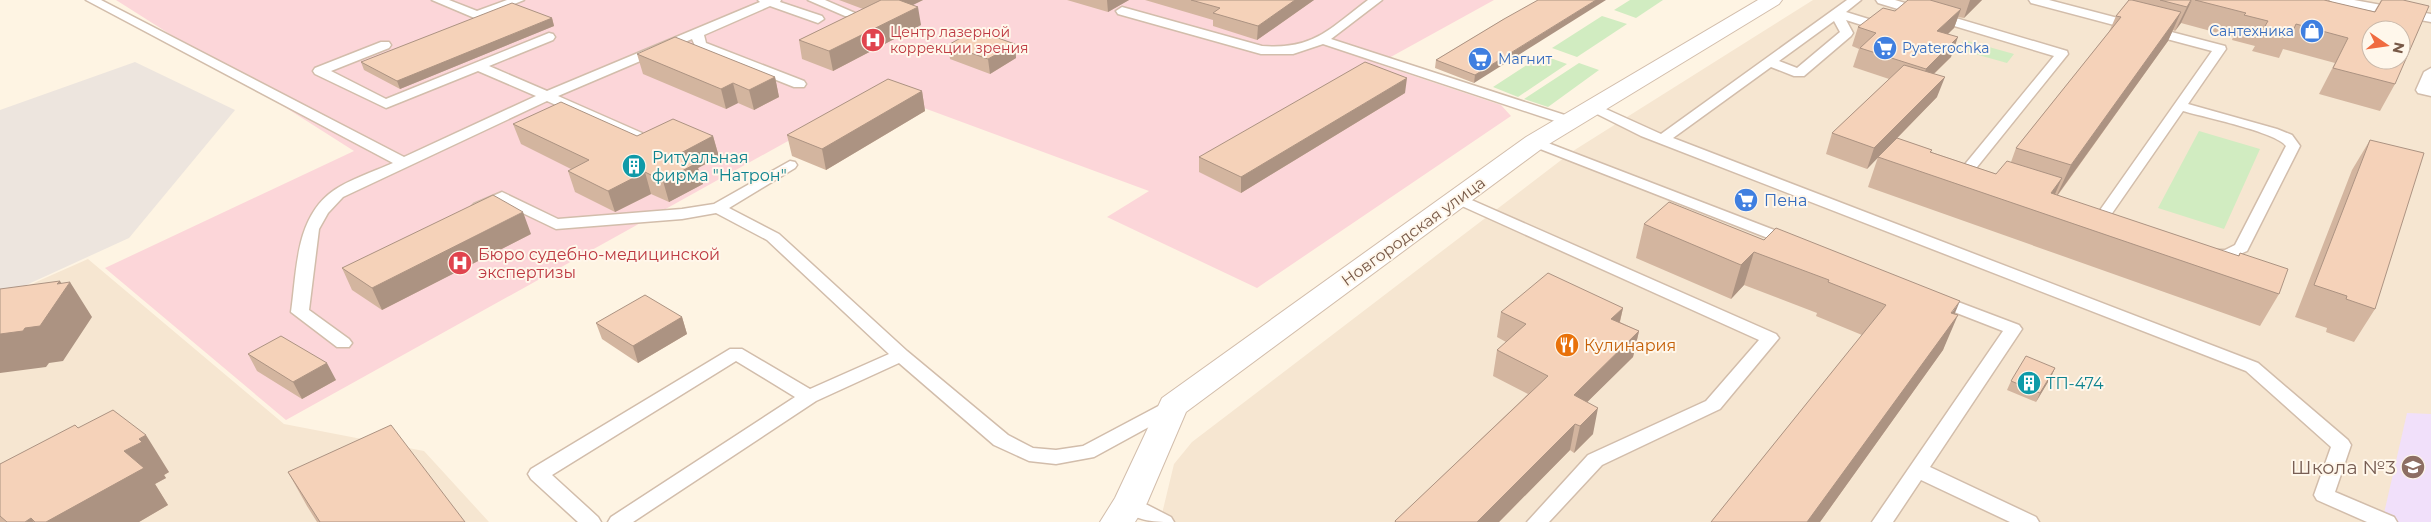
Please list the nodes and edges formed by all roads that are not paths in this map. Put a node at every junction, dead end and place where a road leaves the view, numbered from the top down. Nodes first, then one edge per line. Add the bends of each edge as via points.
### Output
1 (92, 0) edge
2 (438, 0) edge
3 (518, 0) edge
4 (814, 0) edge
5 (1376, 0) edge
6 (1772, 0) edge
7 (1854, 0) edge
8 (1882, 0) edge
9 (2035, 0) edge
10 (2335, 0) edge
11 (2406, 0) edge
12 (769, 1) edge
13 (2431, 10) edge
14 (1122, 11) dead end
15 (849, 12) dead end
16 (1836, 13) junction
17 (2431, 18) edge
18 (818, 19) dead end
19 (1871, 24) edge
20 (697, 33) junction
21 (549, 36) dead end
22 (1322, 40) junction
23 (385, 45) dead end
24 (1769, 62) junction
25 (478, 66) junction
26 (2431, 72) edge
27 (799, 84) dead end
28 (2431, 92) edge
29 (547, 96) junction
30 (2180, 106) junction
31 (1592, 108) junction
32 (1569, 121) junction
33 (637, 136) edge
34 (1663, 139) junction
35 (1535, 142) junction
36 (406, 164) junction
37 (790, 165) dead end
38 (1990, 182) edge
39 (1458, 199) junction
40 (718, 208) junction
41 (2077, 211) edge
42 (467, 213) edge
43 (2101, 219) junction
44 (2119, 225) edge
45 (1800, 246) edge
46 (2200, 251) edge
47 (1920, 293) edge
48 (343, 343) dead end
49 (901, 355) junction
50 (809, 398) junction
51 (1172, 406) junction
52 (1918, 470) junction
53 (1124, 512) edge
54 (591, 522) edge
55 (618, 522) edge
56 (1164, 522) edge
57 (1537, 522) edge
58 (1882, 522) edge
59 (2029, 522) edge
60 (2387, 522) edge

1 - 36 lane
2 - 3 lane via 477,15
4 - 15 lane
5 - 22 lane
6 - 31 street, Новгородская улица
7 - 16 lane
8 - 38 lane via 2062,54 1964,174
9 - 30 lane via 2220,49
10 - 17 lane
11 - 13 lane
12 - 18 lane
12 - 20 lane
14 - 22 lane via 1261,50 1284,52 1306,49
16 - 19 lane
16 - 24 lane
16 - 24 lane via 1847,33 1800,72
20 - 27 lane via 700,45
20 - 29 lane
21 - 25 lane
22 - 32 lane
23 - 25 lane via 320,71 386,104
24 - 34 lane
25 - 29 lane
26 - 28 lane via 2423,90
29 - 33 lane
29 - 36 lane
30 - 43 lane
30 - 46 lane via 2272,132 2287,138 2293,146 2241,248 2227,255
31 - 32 street, Новгородская улица
31 - 34 lane
32 - 35 street, Новгородская улица
34 - 60 lane via 2252,367 2341,445 2324,495
35 - 39 street, Новгородская улица
35 - 45 lane
36 - 48 lane via 338,194 311,229 300,312
37 - 40 lane
39 - 51 street, Новгородская улица
39 - 57 lane via 1770,338 1713,404 1595,460
40 - 42 lane via 556,224 502,197
40 - 49 lane via 773,237
41 - 43 lane
43 - 44 lane
47 - 52 lane via 2013,329
49 - 50 lane
49 - 51 lane via 1001,440 1029,454 1056,457 1086,452
50 - 54 lane via 736,353 538,474
50 - 55 lane
51 - 53 street
52 - 58 lane
52 - 59 lane
53 - 56 lane

